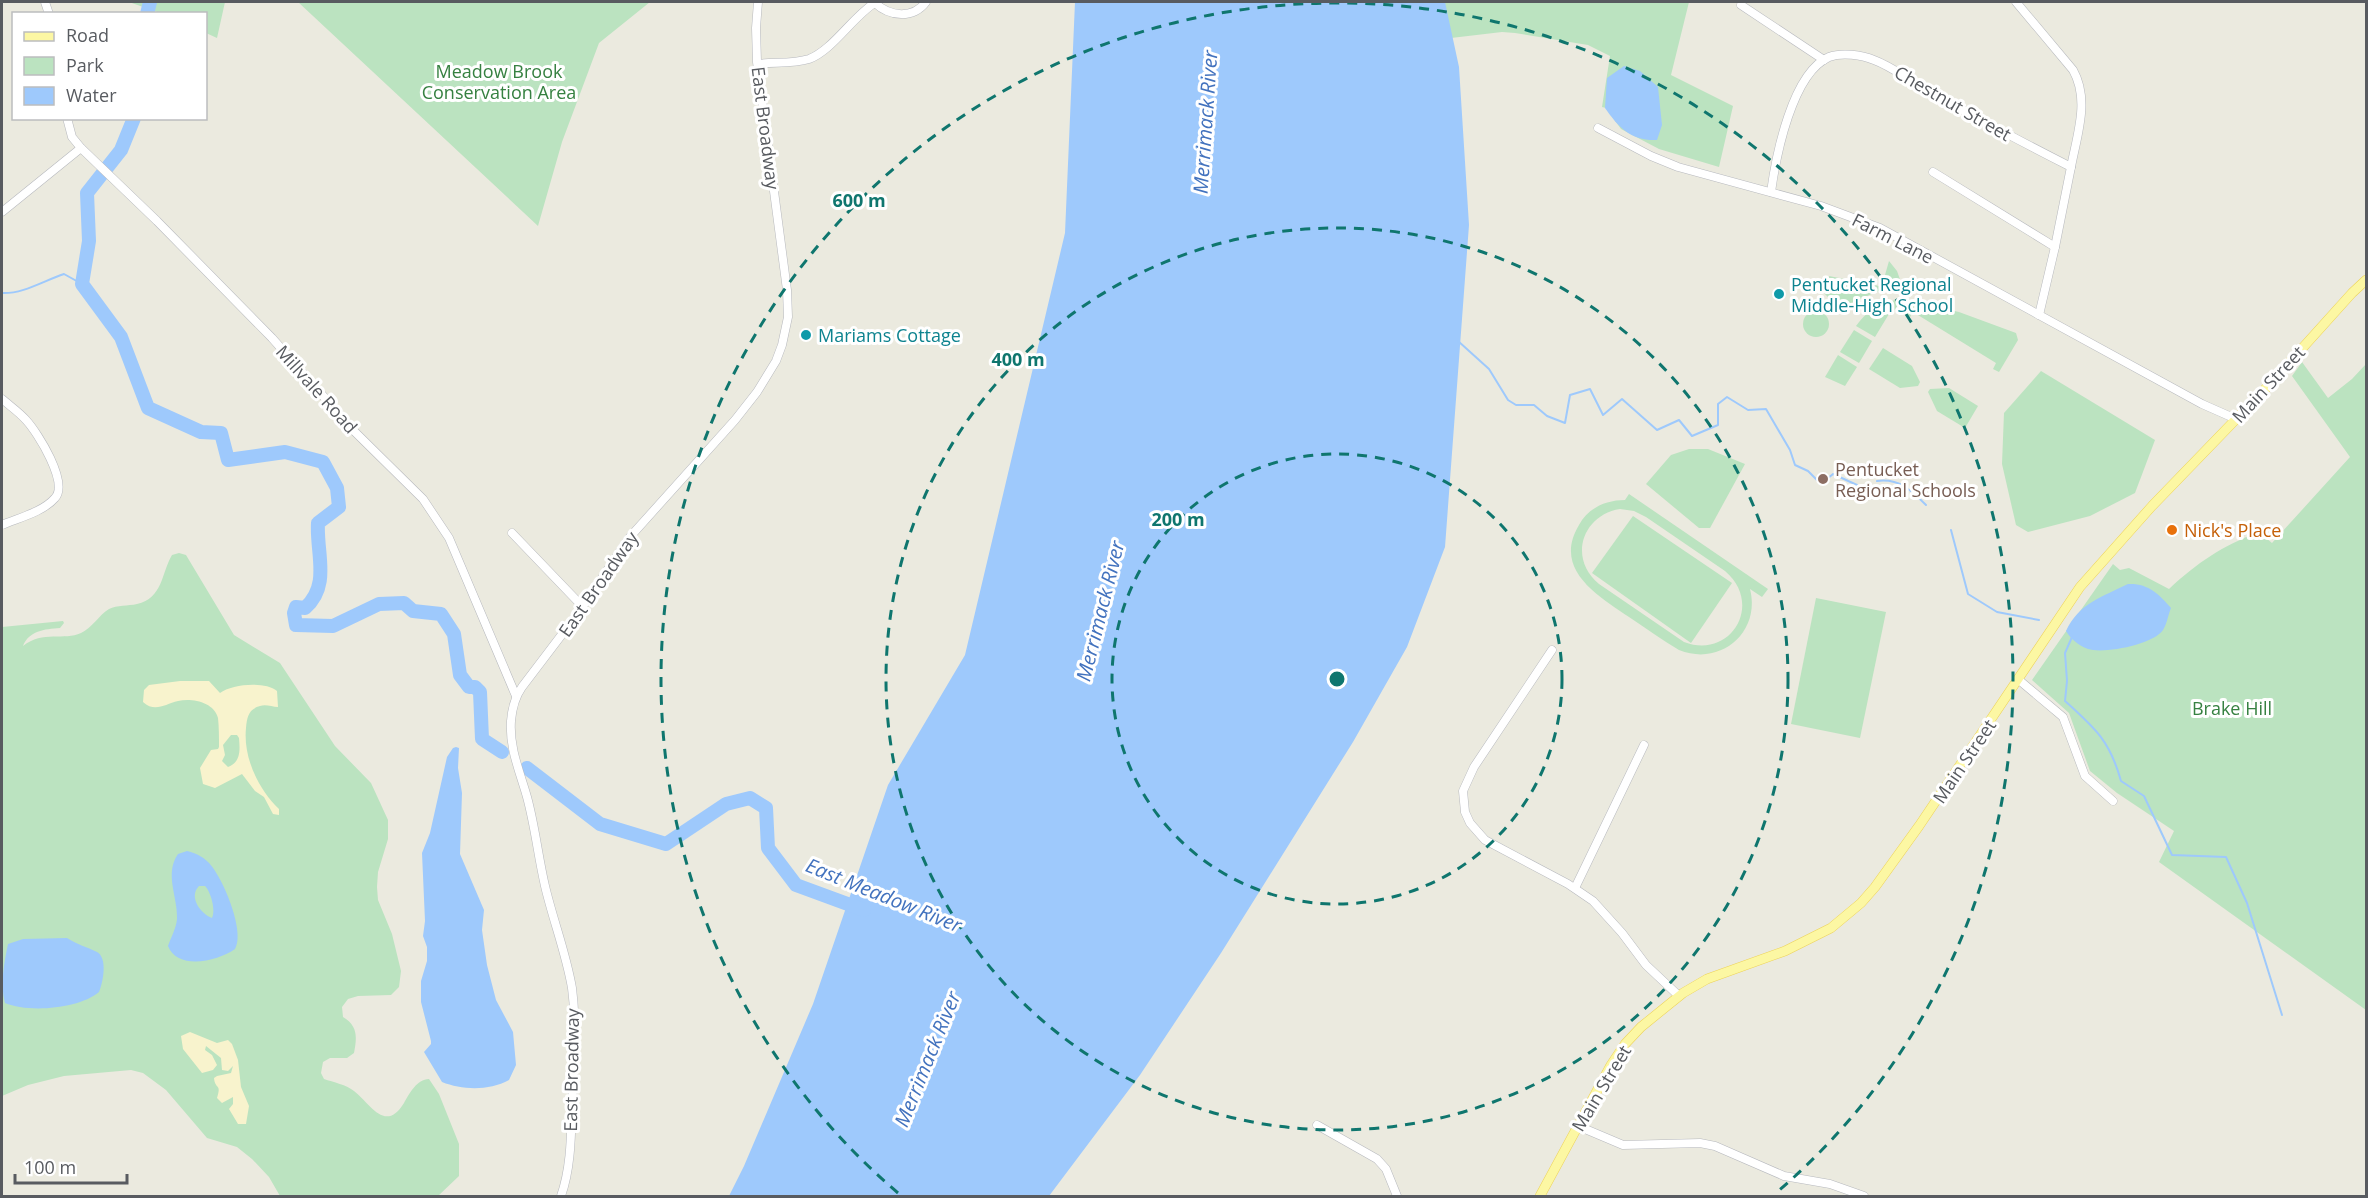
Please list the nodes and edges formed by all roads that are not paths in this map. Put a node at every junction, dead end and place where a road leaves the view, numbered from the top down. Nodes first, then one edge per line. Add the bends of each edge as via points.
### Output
1 (758, 2) edge
2 (875, 2) edge
3 (926, 2) edge
4 (2016, 2) edge
5 (1741, 5) dead end
6 (1824, 60) junction
7 (758, 64) junction
8 (67, 120) edge
9 (1598, 128) dead end
10 (81, 148) junction
11 (2071, 167) junction
12 (1933, 172) dead end
13 (1771, 192) junction
14 (2, 212) edge
15 (2055, 247) junction
16 (2367, 280) edge
17 (2039, 315) junction
18 (2, 399) edge
19 (2236, 419) junction
20 (2, 525) edge
21 (512, 533) dead end
22 (583, 607) junction
23 (1552, 650) dead end
24 (2019, 680) junction
25 (516, 696) junction
26 (1644, 745) dead end
27 (2113, 801) dead end
28 (1575, 888) junction
29 (1679, 996) junction
30 (1317, 1125) dead end
31 (1578, 1125) junction
32 (561, 1197) edge
33 (1397, 1197) edge
34 (1540, 1197) edge
35 (1864, 1197) edge

1 - 7 street, East Broadway
2 - 3 street via 887,11 907,15
2 - 7 street via 815,56 798,62
4 - 11 street via 2079,82 2081,114
5 - 6 street
6 - 11 street, Chestnut Street via 1841,55 1872,59
6 - 13 street via 1810,74 1796,99 1777,156
7 - 22 street, East Broadway via 787,290 788,317 782,345 750,402 629,538
8 - 10 street, Millvale Road
9 - 13 street, Farm Lane via 1678,167
10 - 14 street
10 - 25 street, Millvale Road via 292,359 354,431 432,511 448,538
11 - 15 street
12 - 15 street
13 - 17 street, Farm Lane via 1880,228
15 - 17 street
16 - 19 main road, Main Street
17 - 19 street, Farm Lane
18 - 20 street via 36,431 60,481 59,492 51,502
19 - 24 main road, Main Street via 2080,587
21 - 22 street
22 - 25 street, East Broadway
23 - 28 street via 1474,767 1466,781 1463,800 1470,823 1485,840
24 - 27 street via 2063,717 2085,776
24 - 29 main road, Main Street via 1880,881 1847,916 1785,951 1707,980
25 - 32 street, East Broadway via 511,723 513,755 566,956 573,1003 571,1124
26 - 28 street
28 - 29 street via 1604,911 1646,965
29 - 31 main road, Main Street via 1625,1044
30 - 33 street via 1377,1159 1386,1169
31 - 34 main road, Main Street
31 - 35 street via 1623,1145 1715,1146 1784,1176 1830,1184

